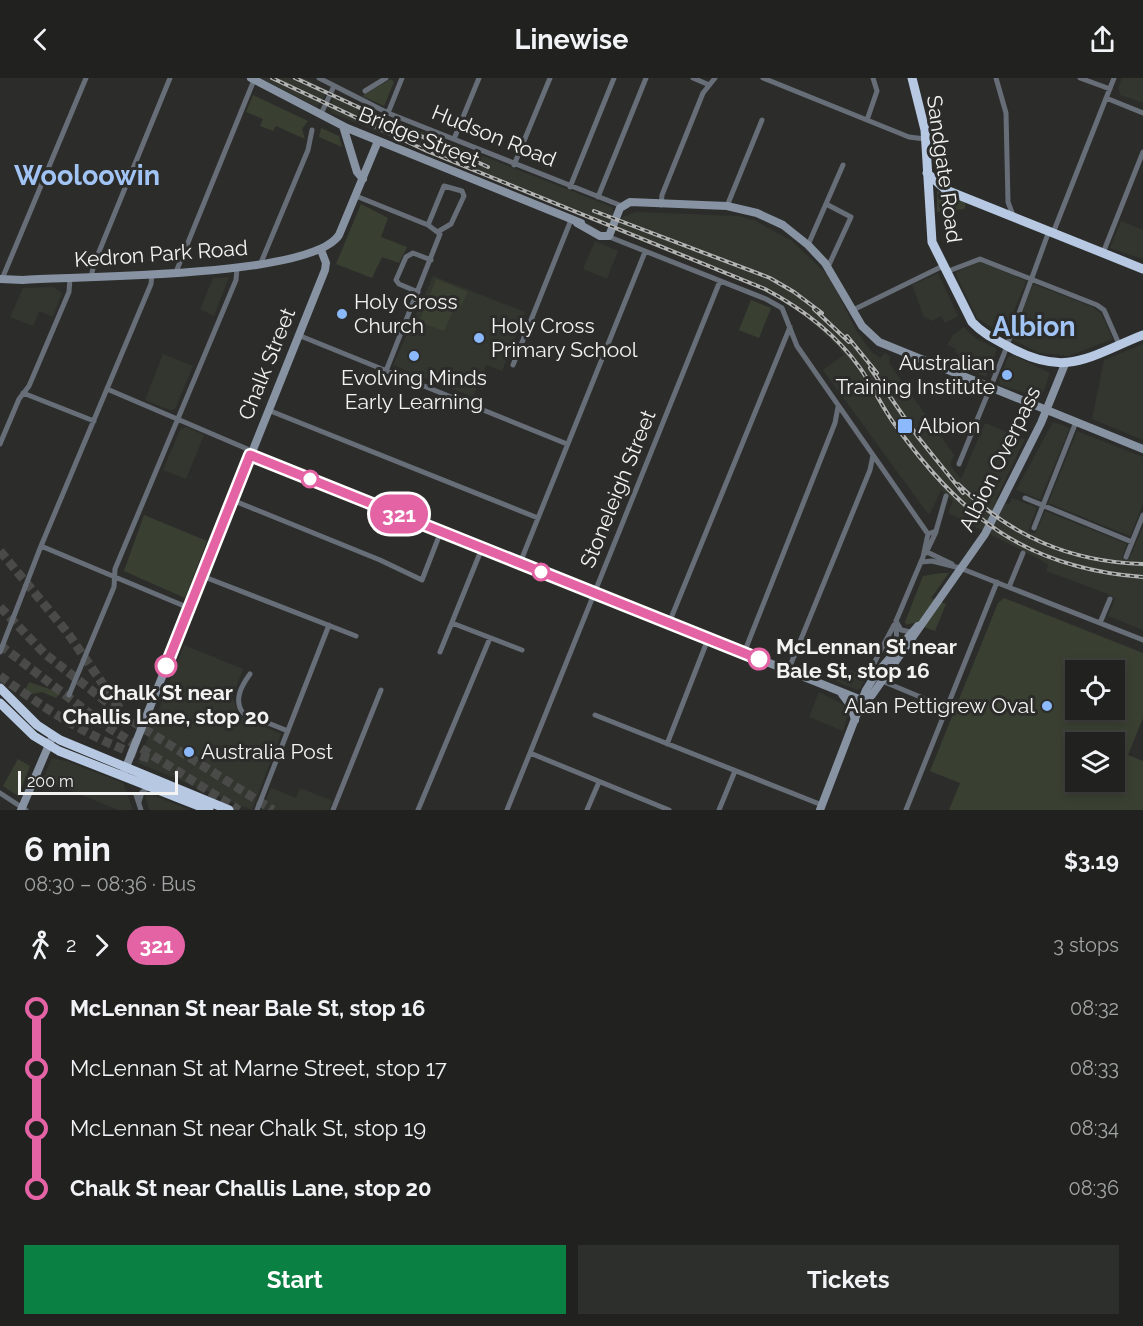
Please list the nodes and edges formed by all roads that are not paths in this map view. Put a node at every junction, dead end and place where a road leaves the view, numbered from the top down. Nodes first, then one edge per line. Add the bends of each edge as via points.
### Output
1 (86, 78) edge
2 (170, 78) edge
3 (318, 78) edge
4 (387, 78) edge
5 (402, 78) edge
6 (479, 78) edge
7 (550, 78) edge
8 (614, 78) edge
9 (646, 78) edge
10 (693, 78) edge
11 (715, 78) edge
12 (762, 78) edge
13 (873, 78) edge
14 (912, 78) edge
15 (996, 78) edge
16 (1080, 78) edge
17 (1114, 78) edge
18 (252, 79) edge
19 (708, 84) junction
20 (333, 89) junction
21 (1110, 89) junction
22 (364, 91) dead end
23 (1106, 98) junction
24 (323, 111) junction
25 (388, 113) junction
26 (1143, 113) edge
27 (762, 120) dead end
28 (867, 120) junction
29 (343, 126) junction
30 (312, 130) dead end
31 (454, 139) junction
32 (925, 140) junction
33 (378, 141) junction
34 (1143, 153) edge
35 (514, 165) junction
36 (843, 165) dead end
37 (927, 173) junction
38 (363, 179) junction
39 (570, 186) junction
40 (356, 196) junction
41 (598, 197) junction
42 (1008, 202) junction
43 (661, 205) junction
44 (828, 205) junction
45 (727, 206) junction
46 (623, 207) junction
47 (998, 211) junction
48 (1014, 218) junction
49 (574, 222) junction
50 (428, 225) junction
51 (439, 231) junction
52 (1051, 232) junction
53 (610, 233) junction
54 (808, 245) junction
55 (321, 250) junction
56 (645, 252) junction
57 (1103, 253) junction
58 (431, 260) junction
59 (260, 265) junction
60 (828, 267) junction
61 (237, 268) junction
62 (1142, 268) edge
63 (944, 269) junction
64 (176, 272) junction
65 (152, 273) junction
66 (92, 276) junction
67 (70, 278) junction
68 (1031, 279) junction
69 (1, 280) edge
70 (720, 281) junction
71 (418, 292) junction
72 (853, 310) junction
73 (790, 327) junction
74 (1143, 334) edge
75 (298, 335) junction
76 (794, 341) junction
77 (782, 343) junction
78 (1119, 344) junction
79 (1006, 345) junction
80 (1065, 364) junction
81 (513, 365) dead end
82 (387, 371) junction
83 (990, 388) junction
84 (107, 389) junction
85 (23, 393) junction
86 (838, 406) junction
87 (268, 410) junction
88 (1046, 410) junction
89 (178, 419) junction
90 (848, 420) junction
91 (94, 421) junction
92 (1076, 422) junction
93 (835, 423) junction
94 (0, 444) edge
95 (567, 444) junction
96 (1143, 449) edge
97 (251, 453) junction
98 (873, 454) junction
99 (879, 464) junction
100 (959, 464) dead end
101 (870, 470) junction
102 (946, 495) dead end
103 (1025, 498) dead end
104 (232, 500) junction
105 (1043, 505) junction
106 (1143, 515) edge
107 (538, 518) junction
108 (1034, 528) dead end
109 (441, 531) junction
110 (936, 531) junction
111 (928, 534) junction
112 (1132, 542) junction
113 (41, 546) junction
114 (482, 548) junction
115 (1023, 553) dead end
116 (924, 557) junction
117 (1126, 557) dead end
118 (520, 563) junction
119 (960, 568) junction
120 (202, 576) junction
121 (114, 577) junction
122 (998, 582) junction
123 (1009, 587) junction
124 (595, 593) junction
125 (1110, 599) dead end
126 (189, 608) junction
127 (896, 621) junction
128 (452, 623) junction
129 (669, 623) junction
130 (1100, 623) junction
131 (329, 625) junction
132 (920, 625) junction
133 (911, 632) junction
134 (356, 636) dead end
135 (490, 638) junction
136 (708, 639) junction
137 (1143, 640) edge
138 (522, 650) dead end
139 (897, 650) junction
140 (0, 652) edge
141 (440, 652) dead end
142 (744, 653) junction
143 (871, 669) dead end
144 (788, 671) junction
145 (250, 674) dead end
146 (882, 681) junction
147 (0, 688) edge
148 (381, 690) dead end
149 (839, 692) junction
150 (69, 695) dead end
151 (864, 701) junction
152 (2, 705) edge
153 (947, 708) junction
154 (595, 715) dead end
155 (855, 722) junction
156 (288, 731) junction
157 (49, 733) junction
158 (667, 744) junction
159 (49, 745) junction
160 (530, 753) junction
161 (735, 771) junction
162 (124, 772) junction
163 (599, 782) junction
164 (151, 786) junction
165 (0, 793) edge
166 (136, 795) dead end
167 (139, 802) junction
168 (821, 808) edge
169 (23, 809) edge
170 (666, 809) edge
171 (141, 810) edge
172 (209, 810) edge
173 (229, 810) edge
174 (257, 810) edge
175 (333, 810) edge
176 (418, 810) edge
177 (507, 810) edge
178 (587, 810) edge
179 (719, 810) edge
180 (906, 810) edge

1 - 69 street
2 - 66 street
3 - 20 street, Hudson Road
4 - 22 street
5 - 25 street
6 - 31 street
7 - 35 street
8 - 39 street
9 - 41 street
10 - 19 street
11 - 19 street
12 - 28 street
13 - 28 street via 877,91
14 - 32 highway, Sandgate Road
15 - 42 street via 1006,119
16 - 21 street
17 - 21 street
18 - 24 main road, Bridge Street
18 - 64 street
19 - 43 street
20 - 24 street
20 - 25 street, Hudson Road
21 - 23 street
23 - 26 street
23 - 52 street
24 - 29 main road, Bridge Street
25 - 31 street, Hudson Road
27 - 45 street
28 - 32 street
29 - 33 main road, Bridge Street
29 - 38 main road via 357,172
30 - 59 street via 308,150
31 - 35 street, Hudson Road
32 - 37 highway, Sandgate Road
33 - 38 main road
33 - 49 main road, Bridge Street
34 - 57 street
35 - 39 street, Hudson Road
36 - 44 street
37 - 47 highway via 942,189
37 - 63 highway, Sandgate Road via 931,237
38 - 40 main road
39 - 41 street, Hudson Road
40 - 50 street
40 - 55 main road via 338,237
41 - 46 street, Hudson Road
42 - 47 street
42 - 48 street
43 - 45 main road, Hudson Road
43 - 46 main road, Hudson Road via 630,202
44 - 54 street via 823,207
44 - 60 street via 851,216
45 - 54 main road, Hudson Road via 770,218
46 - 53 main road
47 - 48 highway
48 - 52 highway
49 - 53 main road, Bridge Street
49 - 81 street
50 - 51 street
50 - 51 street via 444,186 462,191 464,196 451,224
51 - 58 street
52 - 57 highway
52 - 68 street
53 - 56 street, Bridge Street
54 - 60 main road, Hudson Road
55 - 59 main road, Kedron Park Road
55 - 75 main road, Chalk Street via 326,267
56 - 70 street, Bridge Street
56 - 95 street
57 - 62 highway
58 - 71 street
58 - 71 street via 412,253 406,257 396,280
59 - 61 main road, Kedron Park Road
60 - 72 main road, Hudson Road
61 - 64 main road, Kedron Park Road
61 - 89 street via 236,279
63 - 68 street via 978,258
63 - 72 street
63 - 79 highway, Sandgate Road via 972,322
64 - 65 main road, Kedron Park Road
65 - 66 main road, Kedron Park Road
65 - 84 street via 152,282
66 - 67 main road, Kedron Park Road
67 - 69 main road, Kedron Park Road
67 - 85 street via 69,292
68 - 78 street via 1102,308
68 - 79 street
70 - 73 street, Bridge Street via 777,304
70 - 124 street, Stoneleigh Street
71 - 82 street
72 - 83 main road, Hudson Road via 867,333 879,342
73 - 76 street, Bridge Street
73 - 77 street
74 - 78 highway, Sandgate Road
75 - 82 street
75 - 87 main road, Chalk Street
76 - 77 street
76 - 86 street, Bridge Street
77 - 129 street
78 - 80 highway, Sandgate Road
79 - 80 highway, Sandgate Road via 1036,360
79 - 83 street
80 - 88 main road, Albion Overpass
82 - 95 street
83 - 88 main road, Hudson Road
83 - 100 street
84 - 89 street
84 - 91 street
85 - 91 street
85 - 94 street
86 - 90 street, Bridge Street
86 - 93 street
87 - 97 main road, Chalk Street
87 - 107 street
88 - 92 main road, Hudson Road
88 - 132 main road, Albion Overpass via 977,547
89 - 97 street
89 - 121 street
90 - 93 street
90 - 98 street, Bridge Street
91 - 113 street
92 - 96 main road, Hudson Road
92 - 105 street
93 - 142 street
95 - 107 street
97 - 104 main road, Chalk Street
97 - 109 main road
98 - 99 street, Bridge Street
98 - 101 street
99 - 101 street
99 - 111 street, Bridge Street
101 - 144 street
102 - 110 street
103 - 105 street
104 - 109 street via 422,580
104 - 120 main road, Chalk Street
105 - 108 street
105 - 112 street
106 - 112 street
107 - 118 street
109 - 114 main road
110 - 111 street
110 - 116 street
111 - 116 street
112 - 117 street
113 - 121 street
113 - 140 street
114 - 118 main road
114 - 128 street
115 - 123 street
116 - 119 street
116 - 119 street
116 - 127 street
118 - 124 main road
119 - 122 street
120 - 126 main road, Chalk Street
120 - 131 street
121 - 126 street
121 - 150 street via 114,587
122 - 123 street
122 - 153 street
123 - 130 street
124 - 129 main road
124 - 160 street, Stoneleigh Street
125 - 130 street
126 - 162 main road, Chalk Street
127 - 133 street via 902,630
127 - 139 street
127 - 143 street
128 - 135 street
128 - 141 street
129 - 136 main road
130 - 137 street
131 - 134 street
131 - 156 street
132 - 133 main road, Albion Overpass
132 - 146 main road, Albion Overpass
133 - 139 main road, Albion Overpass
135 - 138 street
135 - 176 street
136 - 142 main road
136 - 158 street
139 - 151 main road, Albion Overpass via 871,681
142 - 144 main road
144 - 149 main road
145 - 156 street via 238,700 239,707 243,713
146 - 151 main road, Albion Overpass
146 - 153 street
147 - 157 highway
148 - 175 street
149 - 151 main road
149 - 155 main road via 851,706
151 - 155 main road
152 - 159 highway
153 - 180 street
154 - 158 street
155 - 168 main road
156 - 174 street
157 - 159 main road
157 - 162 highway
158 - 161 street
159 - 162 highway
159 - 169 main road
160 - 163 street
160 - 177 street, Stoneleigh Street
161 - 168 street
161 - 179 street
162 - 164 highway
162 - 173 highway
163 - 170 street
163 - 178 street
164 - 167 street via 142,792
164 - 172 highway
165 - 169 street
166 - 167 street
167 - 171 street

